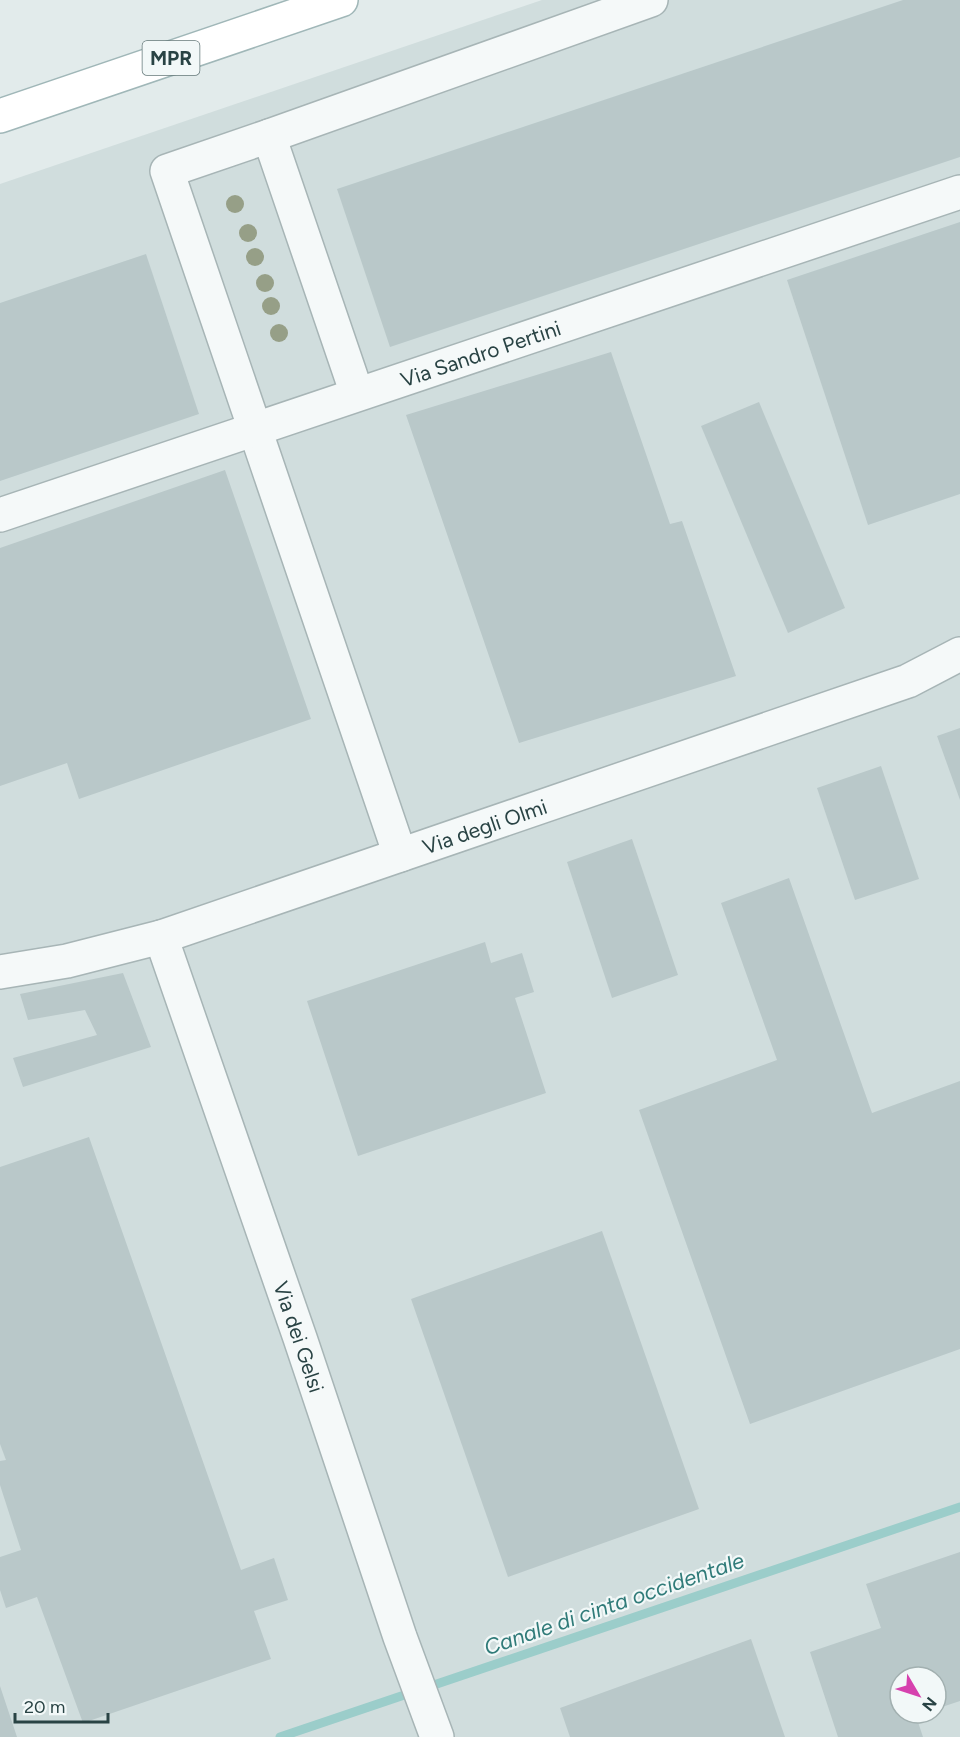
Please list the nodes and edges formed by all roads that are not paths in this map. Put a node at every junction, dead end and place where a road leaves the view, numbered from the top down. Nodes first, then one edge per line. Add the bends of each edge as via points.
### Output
1 (341, 0) edge
2 (651, 0) edge
3 (0, 116) edge
4 (269, 136) junction
5 (960, 192) edge
6 (357, 394) junction
7 (254, 429) junction
8 (0, 515) edge
9 (960, 654) edge
10 (400, 855) junction
11 (161, 937) junction
12 (0, 972) edge
13 (435, 1731) edge

1 - 3 main road, MPR
2 - 4 street
4 - 6 street
4 - 7 street via 167,171
5 - 6 street, Via Sandro Pertini
6 - 7 street, Via Sandro Pertini
7 - 8 street, Via Sandro Pertini
7 - 10 street
9 - 10 street, Via degli Olmi via 908,681
10 - 11 street, Via degli Olmi
11 - 12 street, Via degli Olmi via 67,961
11 - 13 street, Via dei Gelsi

